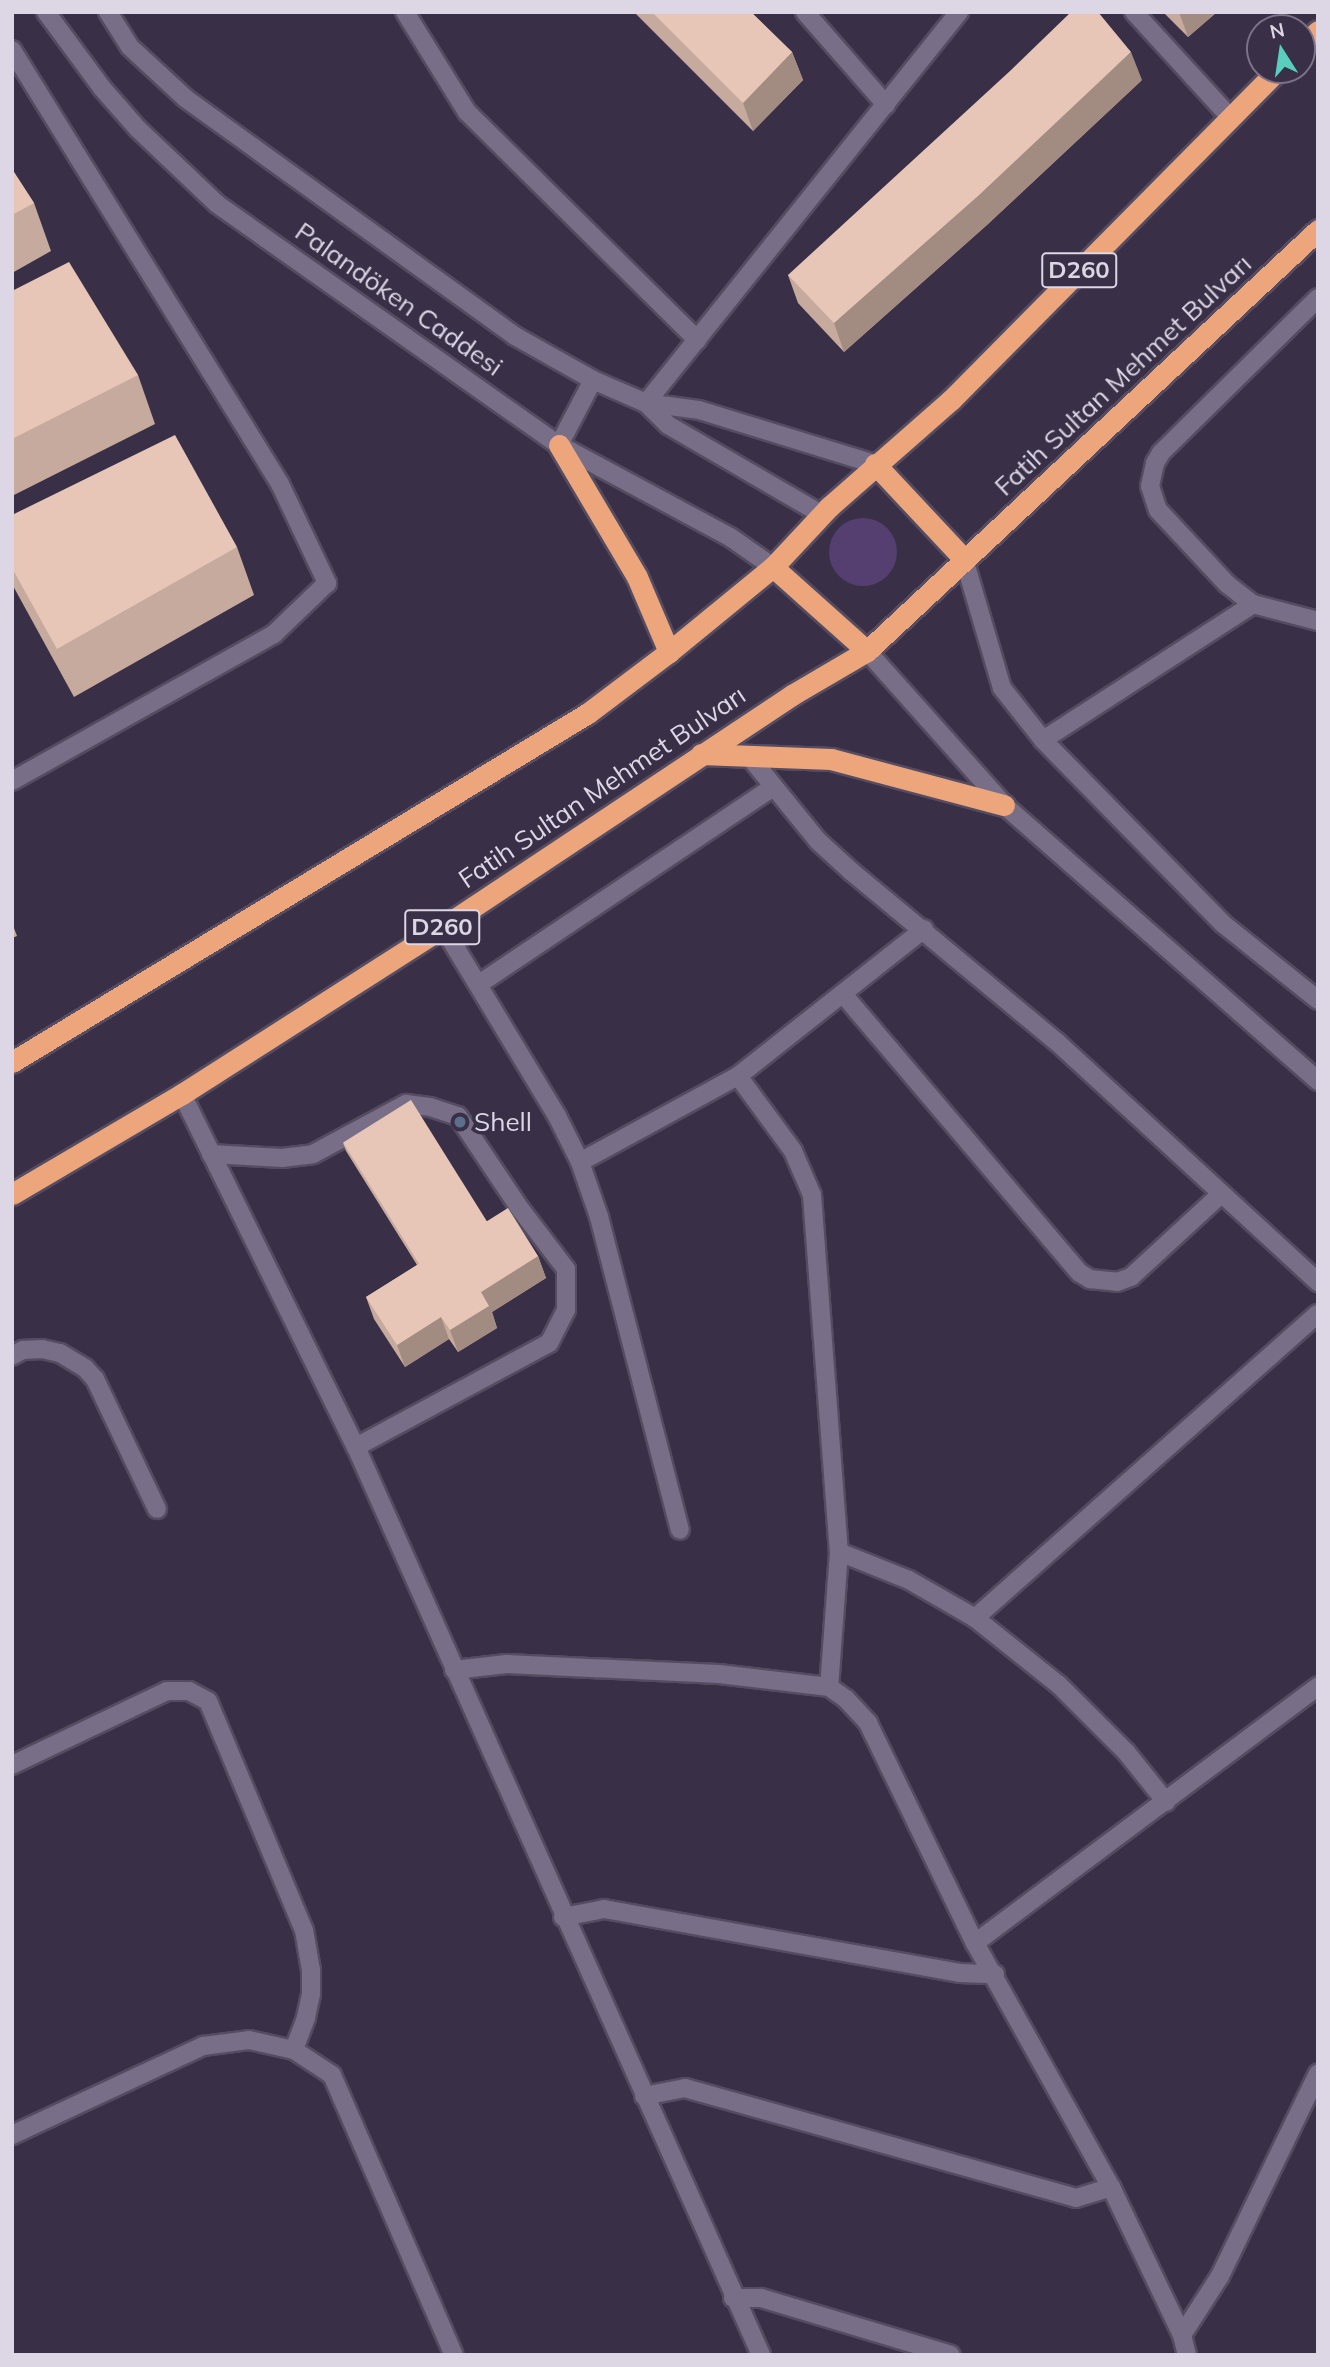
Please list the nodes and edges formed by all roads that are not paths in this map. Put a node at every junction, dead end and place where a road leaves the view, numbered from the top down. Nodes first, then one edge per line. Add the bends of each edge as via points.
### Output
1 (46, 12) edge
2 (107, 12) edge
3 (405, 12) edge
4 (805, 12) edge
5 (959, 12) edge
6 (1134, 12) edge
7 (12, 50) edge
8 (1264, 84) edge
9 (886, 105) junction
10 (1230, 117) junction
11 (1318, 230) edge
12 (1318, 298) edge
13 (697, 340) junction
14 (593, 380) junction
15 (646, 403) junction
16 (559, 445) junction
17 (875, 464) junction
18 (821, 514) junction
19 (964, 559) junction
20 (773, 566) junction
21 (1253, 604) junction
22 (1318, 621) edge
23 (669, 652) junction
24 (867, 652) junction
25 (1043, 740) junction
26 (701, 754) junction
27 (750, 756) junction
28 (13, 780) edge
29 (773, 787) junction
30 (1004, 805) junction
31 (443, 927) junction
32 (924, 929) junction
33 (479, 984) junction
34 (843, 994) junction
35 (1318, 1000) edge
36 (12, 1062) edge
37 (738, 1076) junction
38 (1318, 1081) edge
39 (182, 1094) junction
40 (211, 1154) junction
41 (580, 1162) junction
42 (12, 1194) edge
43 (1221, 1194) junction
44 (1318, 1282) edge
45 (1318, 1314) edge
46 (12, 1356) edge
47 (356, 1447) junction
48 (157, 1509) dead end
49 (680, 1530) dead end
50 (839, 1552) junction
51 (975, 1618) junction
52 (454, 1670) junction
53 (1318, 1686) edge
54 (829, 1687) junction
55 (12, 1765) edge
56 (1166, 1801) junction
57 (563, 1917) junction
58 (975, 1943) junction
59 (995, 1974) junction
60 (294, 2050) junction
61 (1318, 2073) edge
62 (644, 2096) junction
63 (12, 2135) edge
64 (1111, 2187) junction
65 (733, 2298) junction
66 (1182, 2335) junction
67 (454, 2355) edge
68 (761, 2355) edge
69 (951, 2355) edge
70 (1187, 2355) edge

1 - 16 street, Palandöken Caddesi via 138,129 217,204
2 - 14 street, Palandöken Caddesi via 130,47 185,98 515,336
3 - 13 street via 467,112
4 - 9 street
5 - 9 street
6 - 10 street
7 - 28 street via 280,484 327,583 274,634
8 - 10 highway, D260
9 - 13 street
10 - 17 highway, D260 via 951,400
11 - 19 highway, Fatih Sultan Mehmet Bulvarı / D260
12 - 21 street via 1161,453 1151,475 1158,510 1227,584
13 - 15 street
14 - 15 street, Palandöken Caddesi
14 - 16 street
15 - 17 street, Palandöken Caddesi via 699,410
15 - 18 street, Palandöken Caddesi via 668,425
16 - 20 street, Palandöken Caddesi via 730,537
16 - 23 highway via 638,577
17 - 18 highway, D260
17 - 19 highway
18 - 20 highway, D260
19 - 24 highway, D260
19 - 25 street via 1002,688
20 - 23 highway, D260
20 - 24 highway
21 - 22 street
21 - 25 street
23 - 36 highway, D260 via 588,713
24 - 26 highway, Fatih Sultan Mehmet Bulvarı / D260
24 - 30 street
25 - 35 street via 1222,923
26 - 27 highway
26 - 31 highway, Fatih Sultan Mehmet Bulvarı / D260
27 - 29 street
27 - 30 highway via 831,759
29 - 32 street via 818,841
29 - 33 street
30 - 38 street
31 - 33 street
31 - 39 highway, Fatih Sultan Mehmet Bulvarı / D260
32 - 34 street
32 - 43 street via 1057,1042
33 - 41 street
34 - 37 street
34 - 43 street via 1080,1273 1090,1279 1116,1282 1131,1278
37 - 41 street
37 - 50 street via 793,1151 812,1195
39 - 40 street
39 - 42 highway, Fatih Sultan Mehmet Bulvarı / D260
40 - 47 street
40 - 47 street via 282,1158 313,1154 406,1104 458,1116 566,1269 566,1310 549,1343
41 - 49 street via 599,1217
43 - 44 street
45 - 51 street
46 - 48 street via 42,1349 60,1353 85,1368 95,1379
47 - 52 street
50 - 51 street via 909,1580
50 - 54 street
51 - 56 street via 1059,1685 1126,1752
52 - 54 street via 507,1664 587,1665
52 - 57 street
53 - 56 street
54 - 58 street via 868,1723
55 - 60 street via 167,1691 189,1691 208,1701 304,1930 311,1994
56 - 58 street
57 - 59 street via 604,1909 959,1973
57 - 62 street
58 - 59 street
59 - 64 street
60 - 63 street via 249,2039 203,2046
60 - 67 street via 332,2075
61 - 66 street via 1220,2276
62 - 64 street via 685,2088 1076,2198
62 - 65 street
64 - 66 street
65 - 68 street
65 - 69 street via 761,2298
66 - 70 street

